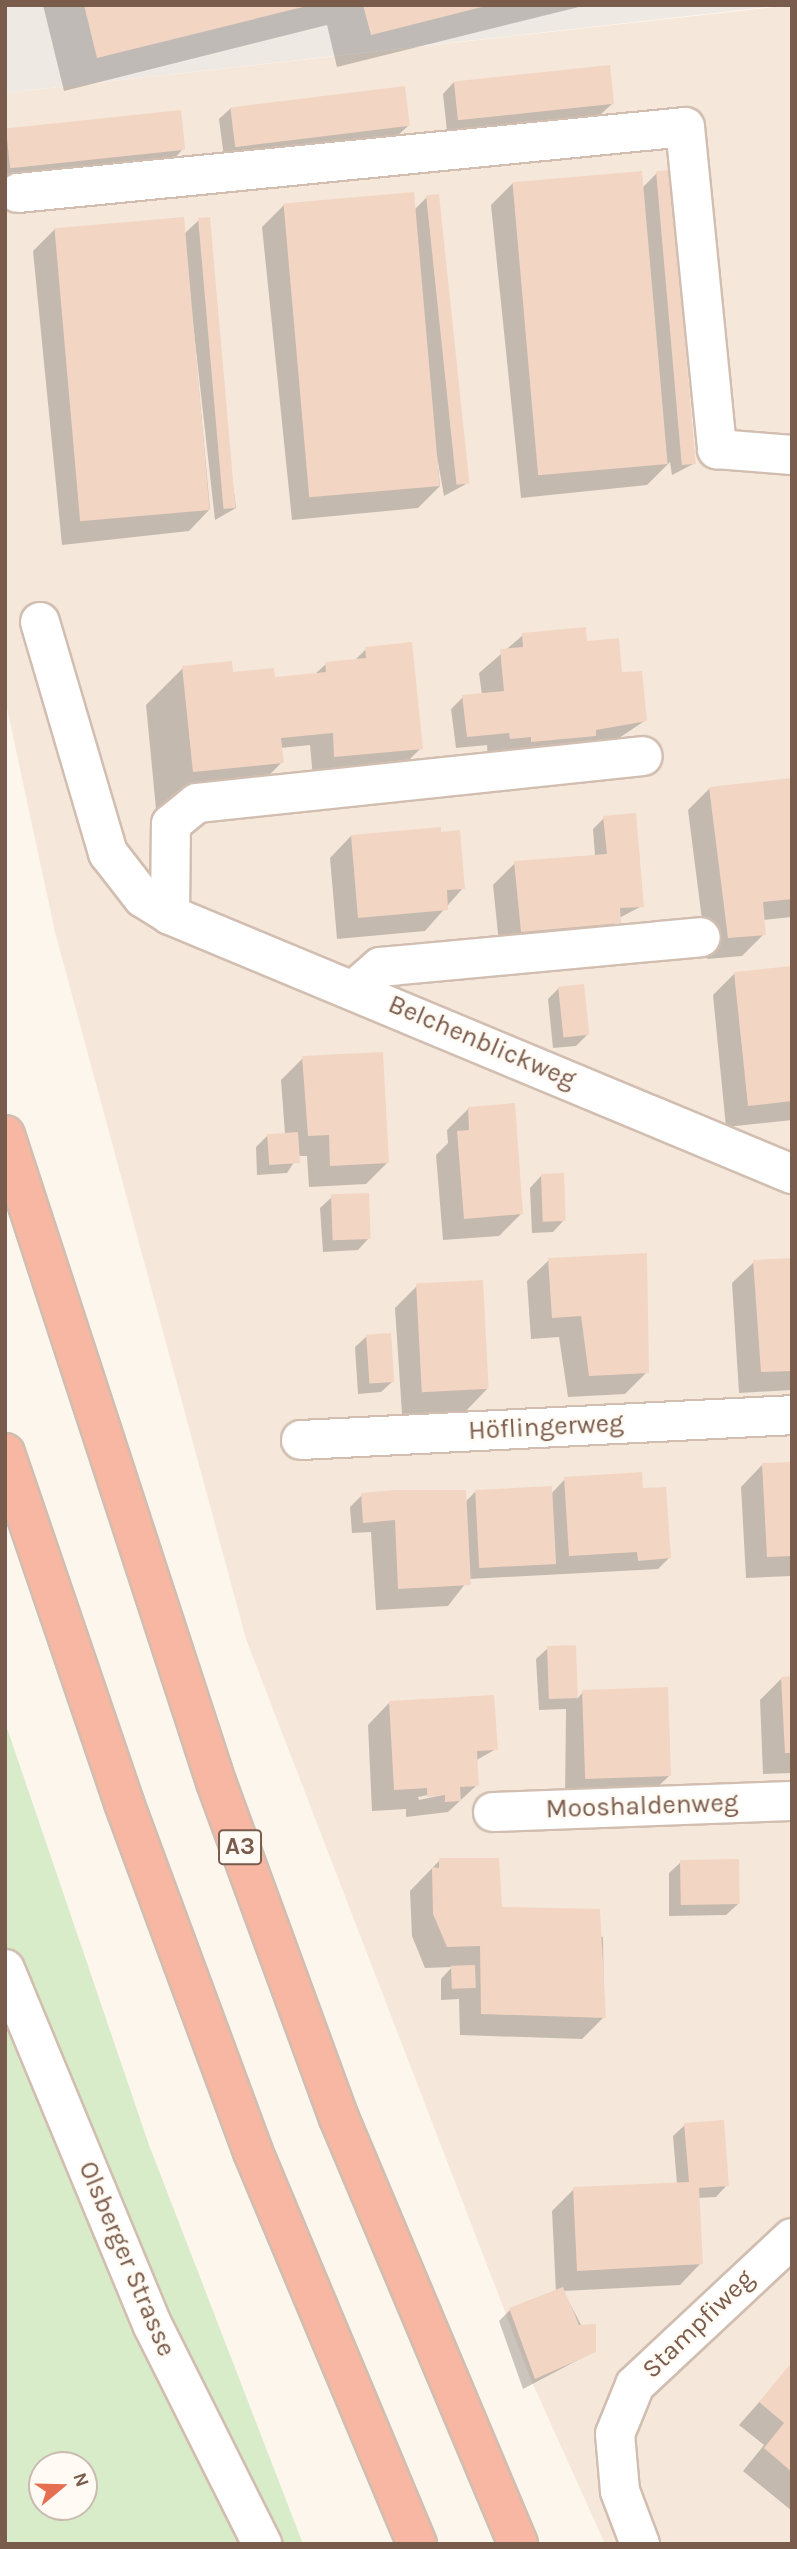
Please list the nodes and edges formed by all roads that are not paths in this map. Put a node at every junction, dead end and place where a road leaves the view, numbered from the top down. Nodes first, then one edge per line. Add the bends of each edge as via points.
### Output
1 (18, 193) dead end
2 (792, 455) edge
3 (40, 622) dead end
4 (643, 756) dead end
5 (170, 915) junction
6 (701, 937) dead end
7 (356, 988) junction
8 (5, 1135) edge
9 (792, 1174) edge
10 (792, 1415) edge
11 (300, 1440) dead end
12 (5, 1453) edge
13 (792, 1801) edge
14 (493, 1812) dead end
15 (5, 1969) edge
16 (792, 2238) edge
17 (262, 2544) edge
18 (417, 2544) edge
19 (519, 2544) edge
20 (640, 2544) edge

1 - 2 street via 685,127 717,449
3 - 5 street, Belchenblickweg via 108,853 142,898
4 - 5 street via 197,803 171,824
5 - 7 street, Belchenblickweg
6 - 7 street via 380,967
7 - 9 street, Belchenblickweg
8 - 19 highway, A3 via 216,1782 340,2118
10 - 11 street, Höflingerweg
12 - 18 highway via 124,1803 248,2139
13 - 14 street, Mooshaldenweg
15 - 17 street, Olsberger Strasse via 153,2326
16 - 20 street, Stampfiweg via 635,2385 615,2434 620,2491

